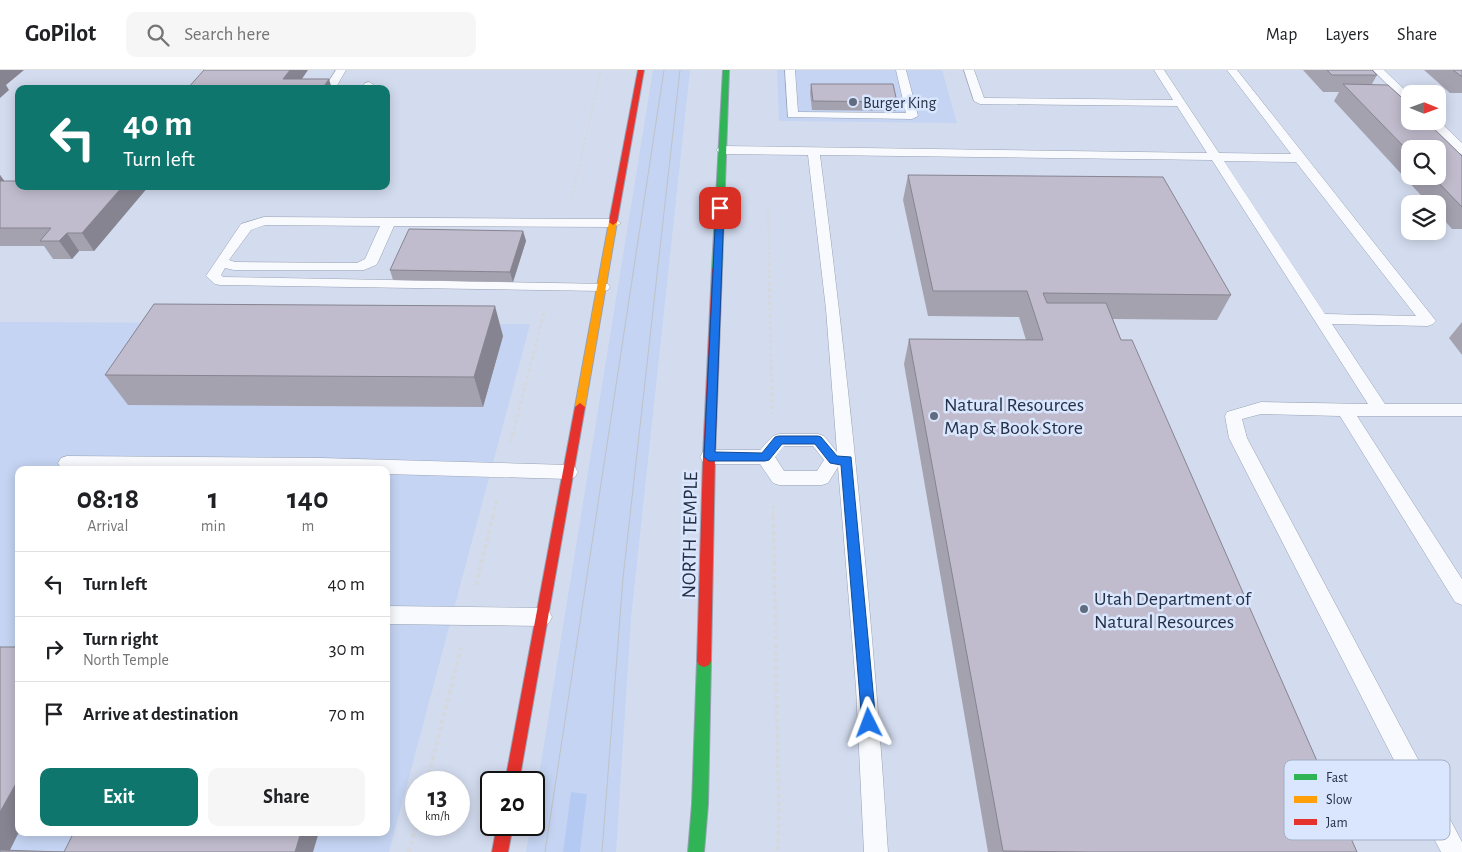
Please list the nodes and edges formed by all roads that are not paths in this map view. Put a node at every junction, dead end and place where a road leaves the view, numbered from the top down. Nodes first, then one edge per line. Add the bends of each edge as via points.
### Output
1 (341, 70) edge
2 (641, 70) edge
3 (726, 70) edge
4 (790, 70) edge
5 (901, 70) edge
6 (970, 70) edge
7 (1159, 70) edge
8 (1232, 70) edge
9 (1378, 70) edge
10 (332, 85) edge
11 (1401, 92) edge
12 (1181, 103) junction
13 (1441, 130) edge
14 (722, 150) junction
15 (1462, 150) edge
16 (814, 152) junction
17 (1216, 157) junction
18 (1300, 158) junction
19 (389, 221) junction
20 (614, 223) junction
21 (221, 262) junction
22 (603, 287) junction
23 (1321, 319) junction
24 (1345, 410) junction
25 (1380, 410) junction
26 (1462, 410) edge
27 (709, 457) junction
28 (770, 458) junction
29 (840, 460) junction
30 (67, 463) dead end
31 (367, 466) edge
32 (390, 467) edge
33 (569, 472) junction
34 (1462, 596) edge
35 (390, 614) edge
36 (542, 617) junction
37 (1406, 760) edge
38 (514, 771) edge
39 (502, 836) edge
40 (1448, 840) edge
41 (500, 852) edge
42 (696, 852) edge
43 (876, 852) edge
44 (1454, 852) edge

1 - 10 lane
2 - 20 main road
3 - 14 main road, NORTH TEMPLE
4 - 5 lane via 792,115 912,116
6 - 12 lane via 980,101
7 - 12 lane
8 - 18 lane
9 - 11 lane
12 - 17 lane
13 - 15 lane
14 - 16 lane
14 - 27 main road, NORTH TEMPLE
16 - 17 lane
16 - 29 lane via 826,240
17 - 18 lane
17 - 23 lane
18 - 23 lane via 1428,321
19 - 20 lane
19 - 21 lane via 264,221 246,228
19 - 21 lane via 371,262 359,266 234,266
20 - 22 main road
21 - 22 lane via 212,276 220,281
22 - 33 main road
23 - 25 lane
24 - 25 lane
24 - 34 lane
24 - 37 lane via 1261,408 1233,416 1238,438
25 - 26 lane
27 - 28 lane
27 - 42 main road, NORTH TEMPLE via 701,794
28 - 29 lane via 779,440 818,440
28 - 29 lane via 779,478 822,478
29 - 43 lane via 867,687
30 - 31 lane
32 - 33 lane
33 - 36 main road
35 - 36 lane
36 - 38 main road
39 - 41 main road
40 - 44 lane

